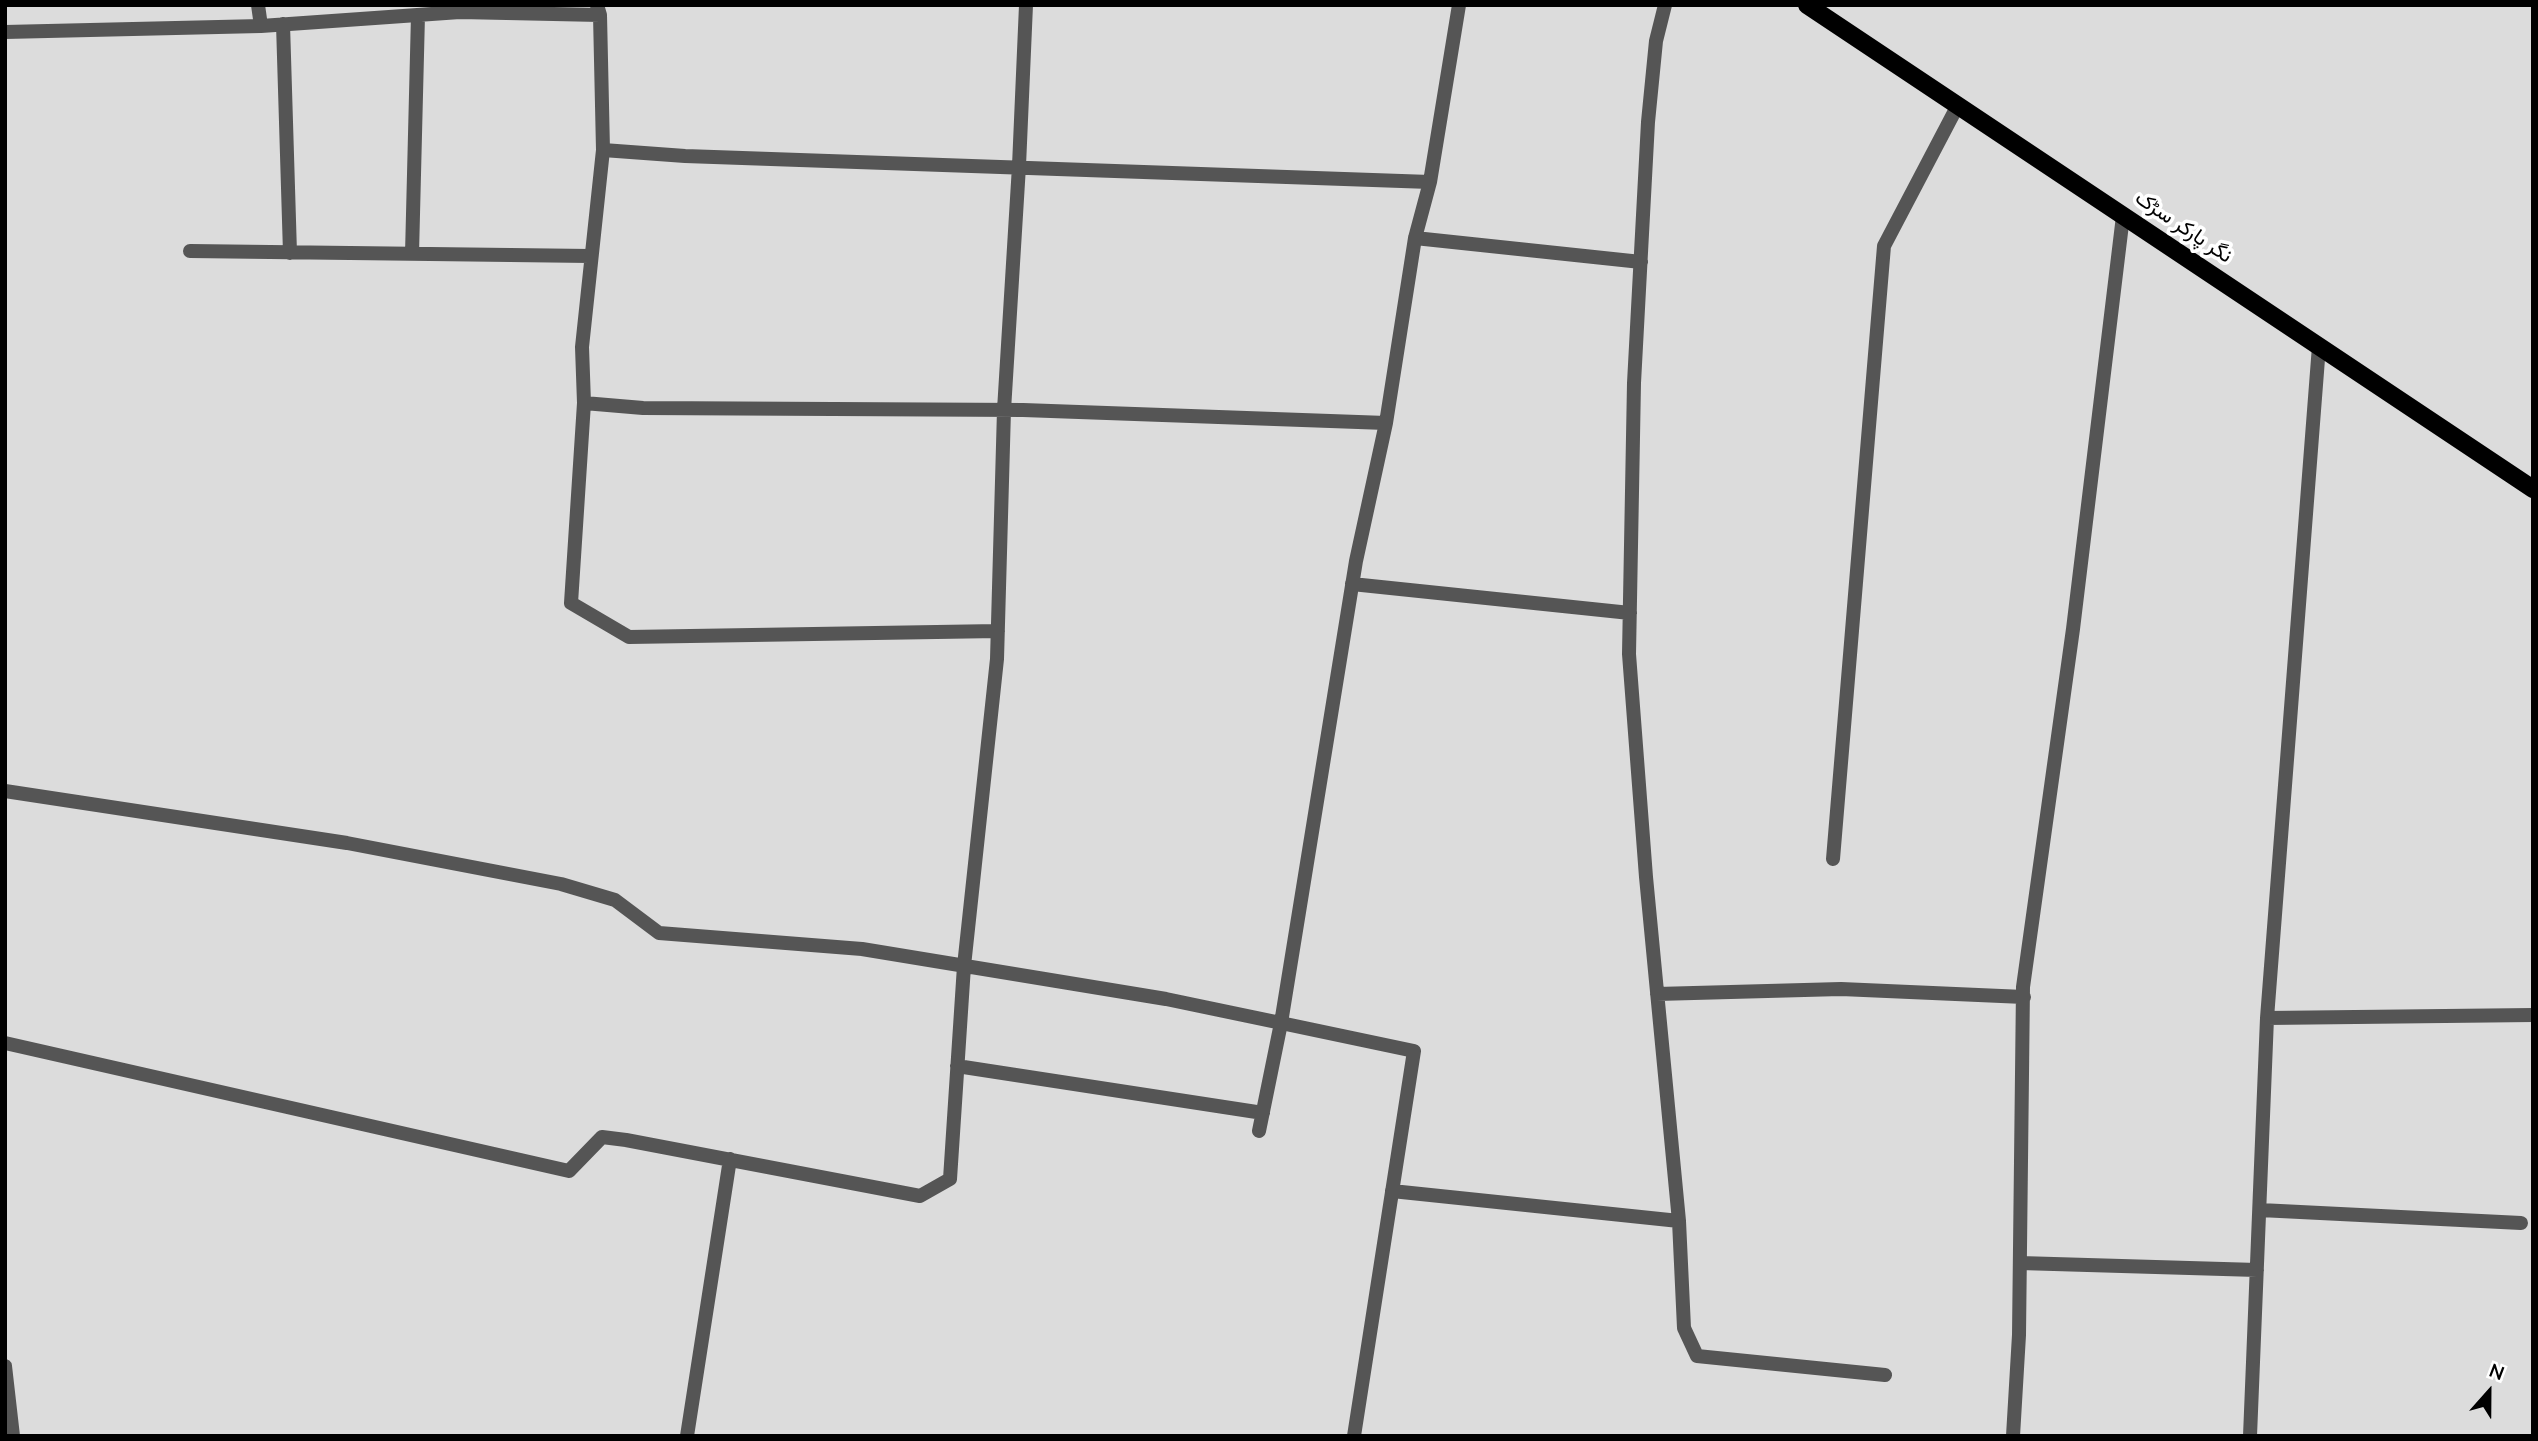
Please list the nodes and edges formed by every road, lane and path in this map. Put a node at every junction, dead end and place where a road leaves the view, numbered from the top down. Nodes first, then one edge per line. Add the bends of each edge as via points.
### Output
1 (258, 5) edge
2 (1026, 5) edge
3 (1459, 5) edge
4 (1665, 5) edge
5 (1807, 5) edge
6 (598, 10) edge
7 (418, 15) junction
8 (283, 24) junction
9 (261, 26) junction
10 (5, 32) edge
11 (1958, 105) junction
12 (603, 150) junction
13 (1019, 166) junction
14 (1430, 182) junction
15 (2123, 216) junction
16 (1415, 238) junction
17 (190, 251) dead end
18 (290, 253) junction
19 (412, 254) junction
20 (590, 257) junction
21 (1641, 262) junction
22 (2319, 346) junction
23 (584, 403) junction
24 (1004, 410) junction
25 (1386, 424) junction
26 (2533, 489) edge
27 (1352, 584) junction
28 (1630, 613) junction
29 (998, 631) junction
30 (5, 791) edge
31 (1833, 859) dead end
32 (964, 965) junction
33 (1657, 994) junction
34 (2024, 997) junction
35 (2533, 1014) edge
36 (2267, 1018) junction
37 (1282, 1023) junction
38 (5, 1043) edge
39 (957, 1066) junction
40 (1263, 1113) junction
41 (1259, 1131) dead end
42 (730, 1159) junction
43 (1392, 1191) junction
44 (2260, 1210) junction
45 (1679, 1221) junction
46 (2521, 1223) dead end
47 (2020, 1263) junction
48 (2257, 1270) junction
49 (5, 1366) edge
50 (1885, 1375) dead end
51 (13, 1436) edge
52 (687, 1436) edge
53 (1354, 1436) edge
54 (2013, 1436) edge
55 (2250, 1436) edge

1 - 9 street
2 - 13 street
3 - 14 street
4 - 21 street via 1656,41 1648,122
5 - 11 main road, نگر پارکر سڑک
6 - 7 street
6 - 12 street
7 - 8 street
7 - 19 street
8 - 9 street
8 - 18 street
9 - 10 street
11 - 15 main road, نگر پارکر سڑک
11 - 31 street via 1884,246
12 - 13 street
12 - 20 street
13 - 14 street
13 - 24 street
14 - 16 street
15 - 22 main road, نگر پارکر سڑک
15 - 34 street
16 - 21 street
16 - 25 street
17 - 18 street
18 - 19 street
19 - 20 street
20 - 23 street via 582,347
21 - 28 street
22 - 26 main road, نگر پارکر سڑک
22 - 36 street
23 - 24 street via 643,408
23 - 29 street via 571,603 629,637
24 - 25 street
24 - 29 street
25 - 27 street
27 - 28 street
27 - 37 street
28 - 33 street via 1629,654
29 - 32 street
30 - 32 street via 347,843 561,884 615,900 659,933 862,949
32 - 37 street
32 - 39 street
33 - 34 street via 1841,989
33 - 45 street
34 - 47 street
35 - 36 street
36 - 44 street
37 - 40 street
37 - 43 street via 1414,1051
38 - 42 street via 569,1171 602,1137
39 - 40 street
39 - 42 street via 950,1179 920,1196
40 - 41 street
42 - 52 street
43 - 45 street
43 - 53 street
44 - 46 street
44 - 48 street
45 - 50 street via 1684,1328 1697,1356
47 - 48 street
47 - 54 street
48 - 55 street
49 - 51 street

